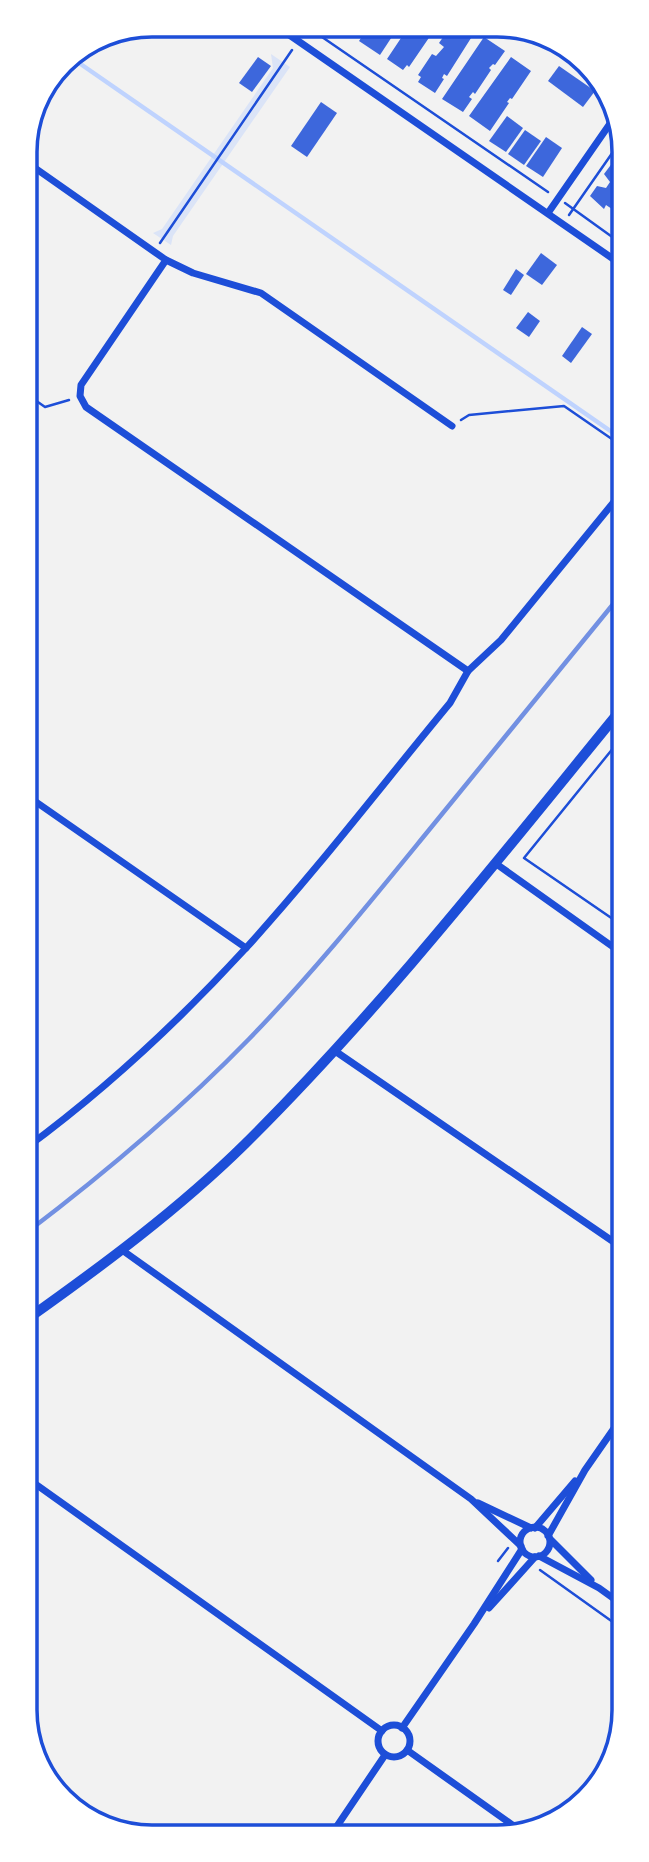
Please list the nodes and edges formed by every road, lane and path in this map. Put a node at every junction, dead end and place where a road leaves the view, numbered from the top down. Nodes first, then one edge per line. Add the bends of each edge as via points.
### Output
1 (292, 37) edge
2 (302, 37) edge
3 (323, 37) edge
4 (299, 42) junction
5 (609, 125) edge
6 (612, 153) edge
7 (37, 170) edge
8 (559, 198) junction
9 (573, 210) junction
10 (548, 213) junction
11 (564, 224) junction
12 (612, 237) edge
13 (162, 240) dead end
14 (612, 258) edge
15 (166, 260) junction
16 (80, 396) junction
17 (37, 401) edge
18 (452, 426) joint
19 (612, 439) edge
20 (612, 504) edge
21 (468, 671) junction
22 (612, 720) edge
23 (612, 750) edge
24 (37, 803) edge
25 (495, 863) junction
26 (612, 918) edge
27 (612, 946) edge
28 (246, 948) junction
29 (335, 1051) junction
30 (37, 1140) edge
31 (612, 1241) edge
32 (122, 1250) junction
33 (37, 1312) edge
34 (612, 1432) edge
35 (586, 1470) junction
36 (37, 1485) edge
37 (471, 1499) junction
38 (533, 1528) junction
39 (549, 1538) junction
40 (521, 1547) junction
41 (508, 1548) dead end
42 (537, 1557) junction
43 (498, 1561) dead end
44 (540, 1570) dead end
45 (599, 1588) junction
46 (612, 1597) edge
47 (612, 1621) edge
48 (474, 1624) junction
49 (402, 1728) junction
50 (382, 1731) junction
51 (407, 1750) junction
52 (385, 1755) junction
53 (512, 1824) edge
54 (338, 1825) edge

1 - 4 street
2 - 4 path
3 - 8 path
4 - 10 street
4 - 13 path
5 - 8 street
6 - 9 path
7 - 15 street
8 - 9 path
8 - 10 street
9 - 11 path
9 - 12 path
10 - 11 street
11 - 14 street
15 - 16 street via 84,379
15 - 18 street via 193,274 261,293
16 - 17 path via 45,407
16 - 21 street via 86,407
18 - 19 path via 470,415 564,406
20 - 21 street via 501,640
21 - 28 street via 450,703
22 - 25 street
23 - 26 path via 524,858
24 - 28 street
25 - 27 street
25 - 29 street
28 - 30 street via 107,1084
29 - 31 street
29 - 32 street via 243,1145
32 - 33 street
32 - 37 street
34 - 35 street
35 - 38 street
35 - 39 street
36 - 50 street
37 - 38 street
37 - 40 street
38 - 39 street via 542,1529
38 - 40 street via 523,1535
39 - 42 street via 548,1549
39 - 45 street
40 - 42 street
40 - 48 street
41 - 43 path
42 - 45 street
42 - 48 street
44 - 47 path
45 - 46 street
48 - 49 street
49 - 50 street via 391,1726
49 - 51 street via 410,1738
50 - 52 street via 379,1746
51 - 52 street via 395,1757
51 - 53 street
52 - 54 street

